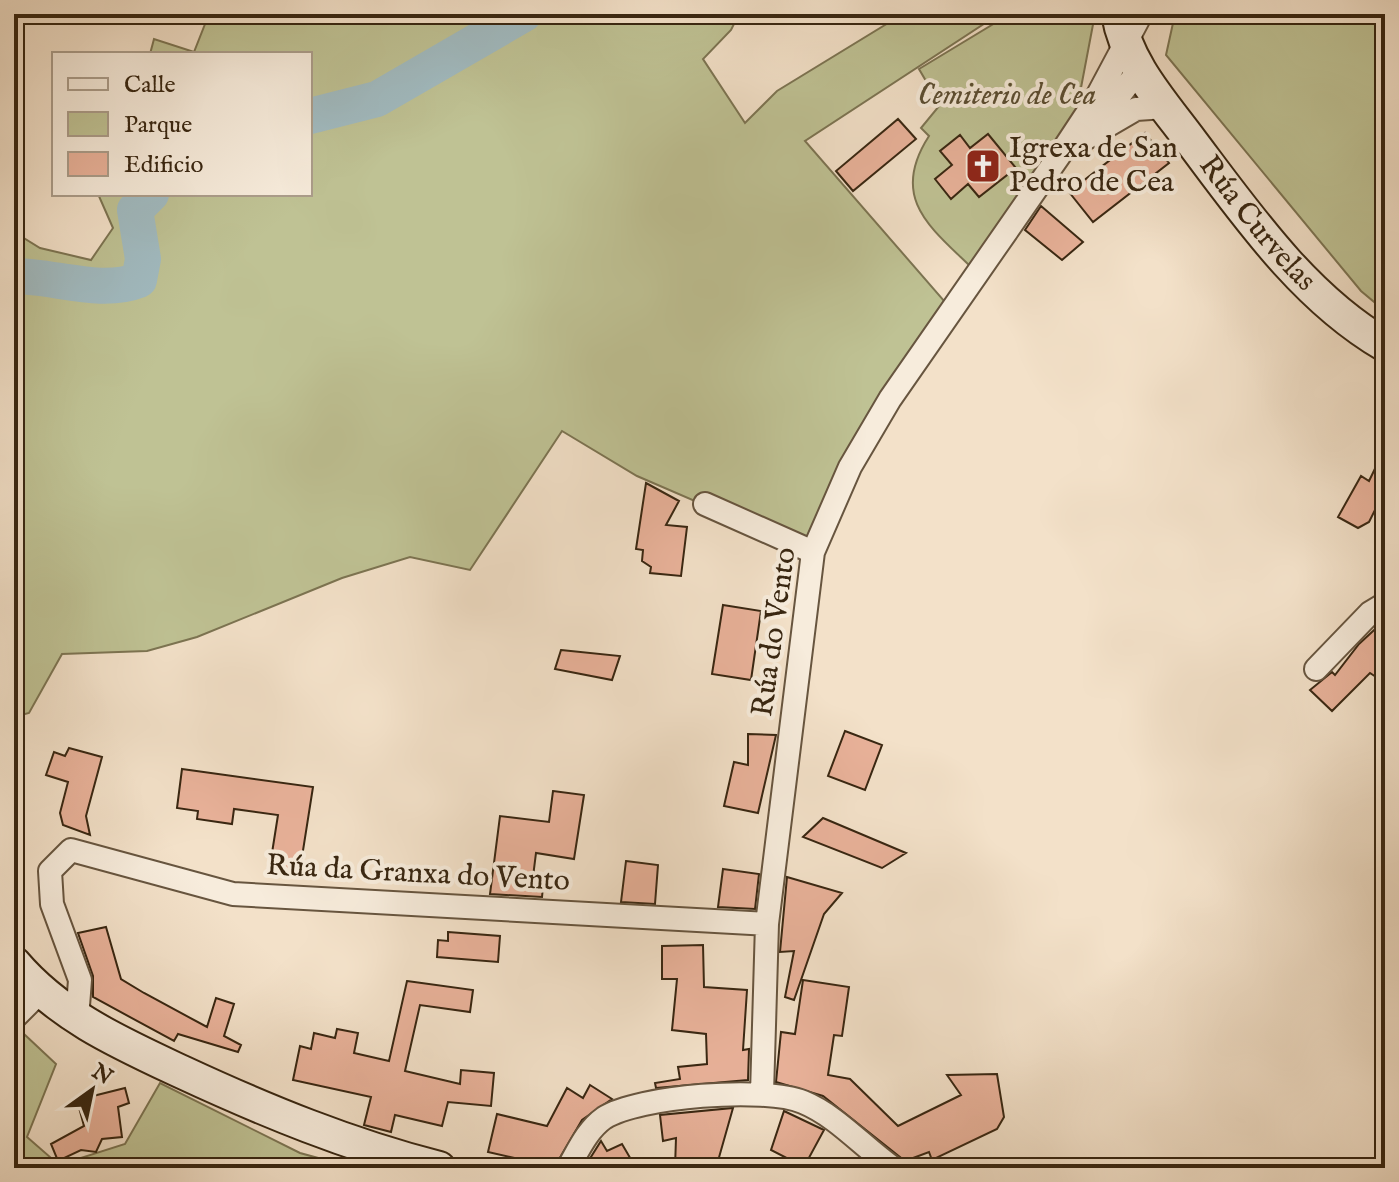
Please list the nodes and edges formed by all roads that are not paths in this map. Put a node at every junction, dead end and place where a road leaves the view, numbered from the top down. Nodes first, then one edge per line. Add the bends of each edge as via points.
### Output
1 (1141, 14) edge
2 (1128, 42) edge
3 (1165, 107) junction
4 (1089, 135) junction
5 (1061, 153) junction
6 (1385, 345) edge
7 (705, 504) dead end
8 (813, 552) junction
9 (1385, 604) edge
10 (1316, 669) dead end
11 (767, 924) junction
12 (14, 963) edge
13 (39, 993) junction
14 (14, 1018) edge
15 (77, 1019) junction
16 (762, 1093) junction
17 (868, 1161) edge
18 (439, 1168) edge
19 (568, 1168) edge
20 (893, 1168) edge

1 - 2 street
2 - 3 main road, Rúa Curvelas
2 - 4 street, Rúa do Vento
2 - 5 street, Rúa do Vento
3 - 4 street, Rúa do Vento via 1136,109
3 - 6 main road, Rúa Curvelas via 1279,252 1322,297
4 - 5 street, Rúa do Vento
5 - 8 street, Rúa do Vento via 890,399 850,467
7 - 8 street
8 - 11 street, Rúa do Vento
9 - 10 street
11 - 15 street, Rúa da Granxa do Vento via 233,894 71,850 50,871 52,904 80,980
11 - 16 street, Rúa do Vento
12 - 13 main road
13 - 14 street
13 - 15 main road
15 - 18 main road via 274,1114
16 - 17 street via 803,1102 837,1123
16 - 19 street via 624,1109 589,1132
17 - 20 street

